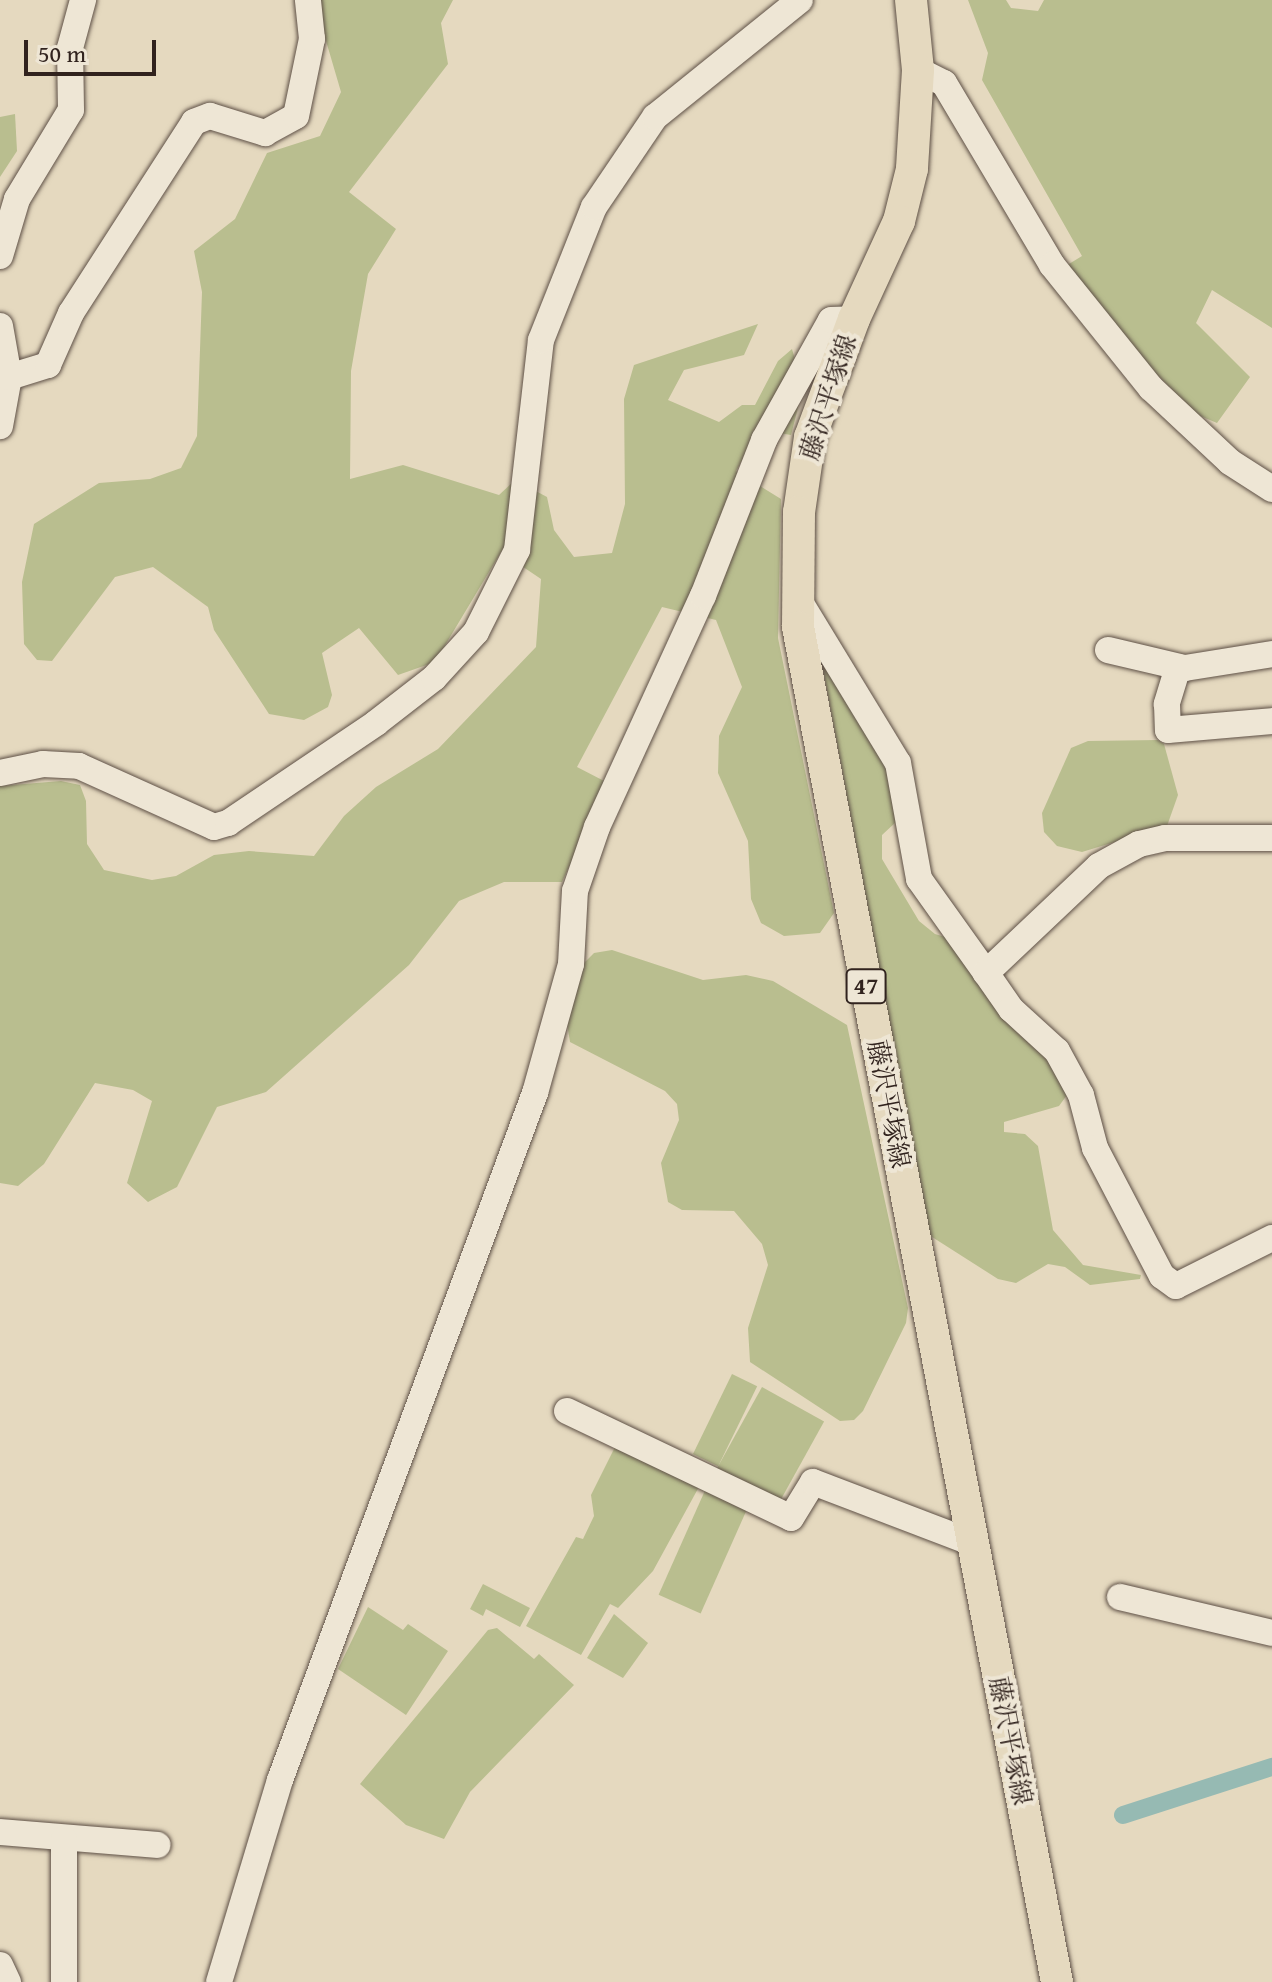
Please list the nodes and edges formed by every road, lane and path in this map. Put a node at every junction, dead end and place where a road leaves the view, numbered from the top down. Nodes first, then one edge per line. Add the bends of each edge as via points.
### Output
1 (83, 0) edge
2 (308, 0) edge
3 (800, 0) edge
4 (911, 0) edge
5 (918, 70) junction
6 (0, 256) edge
7 (854, 319) junction
8 (0, 326) edge
9 (9, 377) junction
10 (0, 426) edge
11 (1272, 489) edge
12 (797, 597) junction
13 (1108, 650) dead end
14 (1272, 654) edge
15 (1178, 667) junction
16 (1272, 721) edge
17 (0, 773) edge
18 (1272, 838) edge
19 (986, 973) junction
20 (1272, 1238) edge
21 (567, 1411) dead end
22 (973, 1543) junction
23 (1120, 1597) dead end
24 (1272, 1633) edge
25 (0, 1832) edge
26 (64, 1839) junction
27 (157, 1845) dead end
28 (0, 1965) edge
29 (8, 1982) edge
30 (64, 1982) edge
31 (219, 1982) edge
32 (1057, 1982) edge

1 - 6 street via 70,48 71,110 17,199
2 - 9 street via 312,39 296,116 265,133 210,116 194,122 71,313 48,365
3 - 17 street via 655,117 594,207 541,340 517,550 476,632 434,678 376,723 228,823 214,827 79,766 43,764
4 - 5 main road, 藤沢平塚線 / 47
5 - 7 main road, 藤沢平塚線 / 47 via 912,169 902,208
5 - 11 street via 944,83 1052,265 1151,388 1230,462
7 - 12 main road, 藤沢平塚線 / 47 via 810,437 799,512
7 - 31 street via 831,320 764,440 703,596 597,827 575,891 571,964 535,1093 280,1780
8 - 9 street
9 - 10 street
12 - 19 street via 898,763 919,879
12 - 22 main road, 藤沢平塚線 / 47 via 798,627
13 - 15 street
14 - 15 street
15 - 16 street via 1167,704 1168,730
18 - 19 street via 1165,838 1139,844 1099,866
19 - 20 street via 1011,1009 1057,1051 1081,1095 1095,1148 1162,1276 1176,1286
21 - 22 street via 791,1518 813,1482
22 - 32 main road, 藤沢平塚線 / 47
23 - 24 street
25 - 26 street
26 - 27 street
26 - 30 street
28 - 29 street

